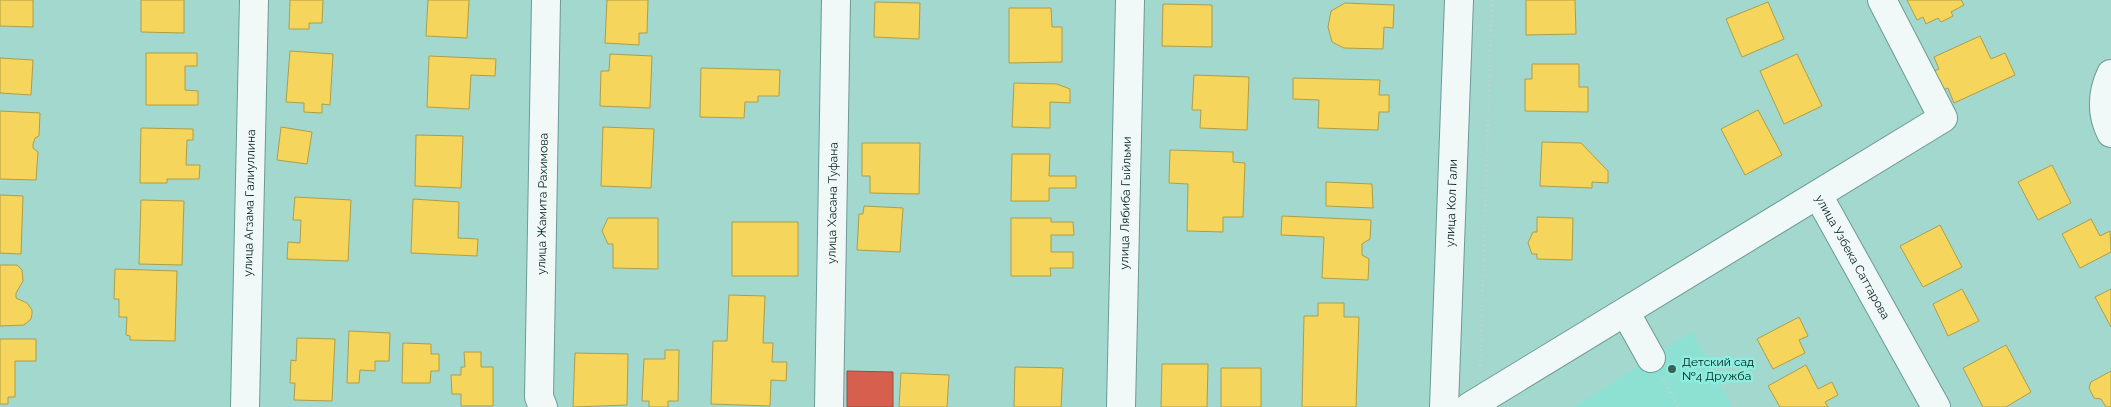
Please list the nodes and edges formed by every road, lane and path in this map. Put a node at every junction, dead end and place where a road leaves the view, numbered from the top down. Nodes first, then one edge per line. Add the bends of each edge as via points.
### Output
1 (254, 0) edge
2 (546, 0) edge
3 (836, 0) edge
4 (1130, 0) edge
5 (1459, 0) edge
6 (1492, 0) edge
7 (1882, 0) edge
8 (2111, 74) edge
9 (2111, 133) edge
10 (1818, 194) junction
11 (1626, 312) junction
12 (1651, 358) joint
13 (1474, 404) edge
14 (245, 407) edge
15 (543, 407) edge
16 (829, 407) edge
17 (1121, 407) edge
18 (1444, 407) edge
19 (1678, 407) edge
20 (1936, 407) edge

1 - 14 street, улица Агзама Галиуллина
2 - 15 street, улица Жамита Рахимова via 539,397
3 - 16 street, улица Хасана Туфана
4 - 17 street, улица Лябиба Гыйльми
5 - 18 street, улица Кол Гали
6 - 13 path
7 - 10 street, улица Узбека Саттарова via 1943,118
8 - 9 street via 2103,101
10 - 11 street
10 - 20 street, улица Узбека Саттарова
11 - 12 street
11 - 13 street
12 - 19 path

